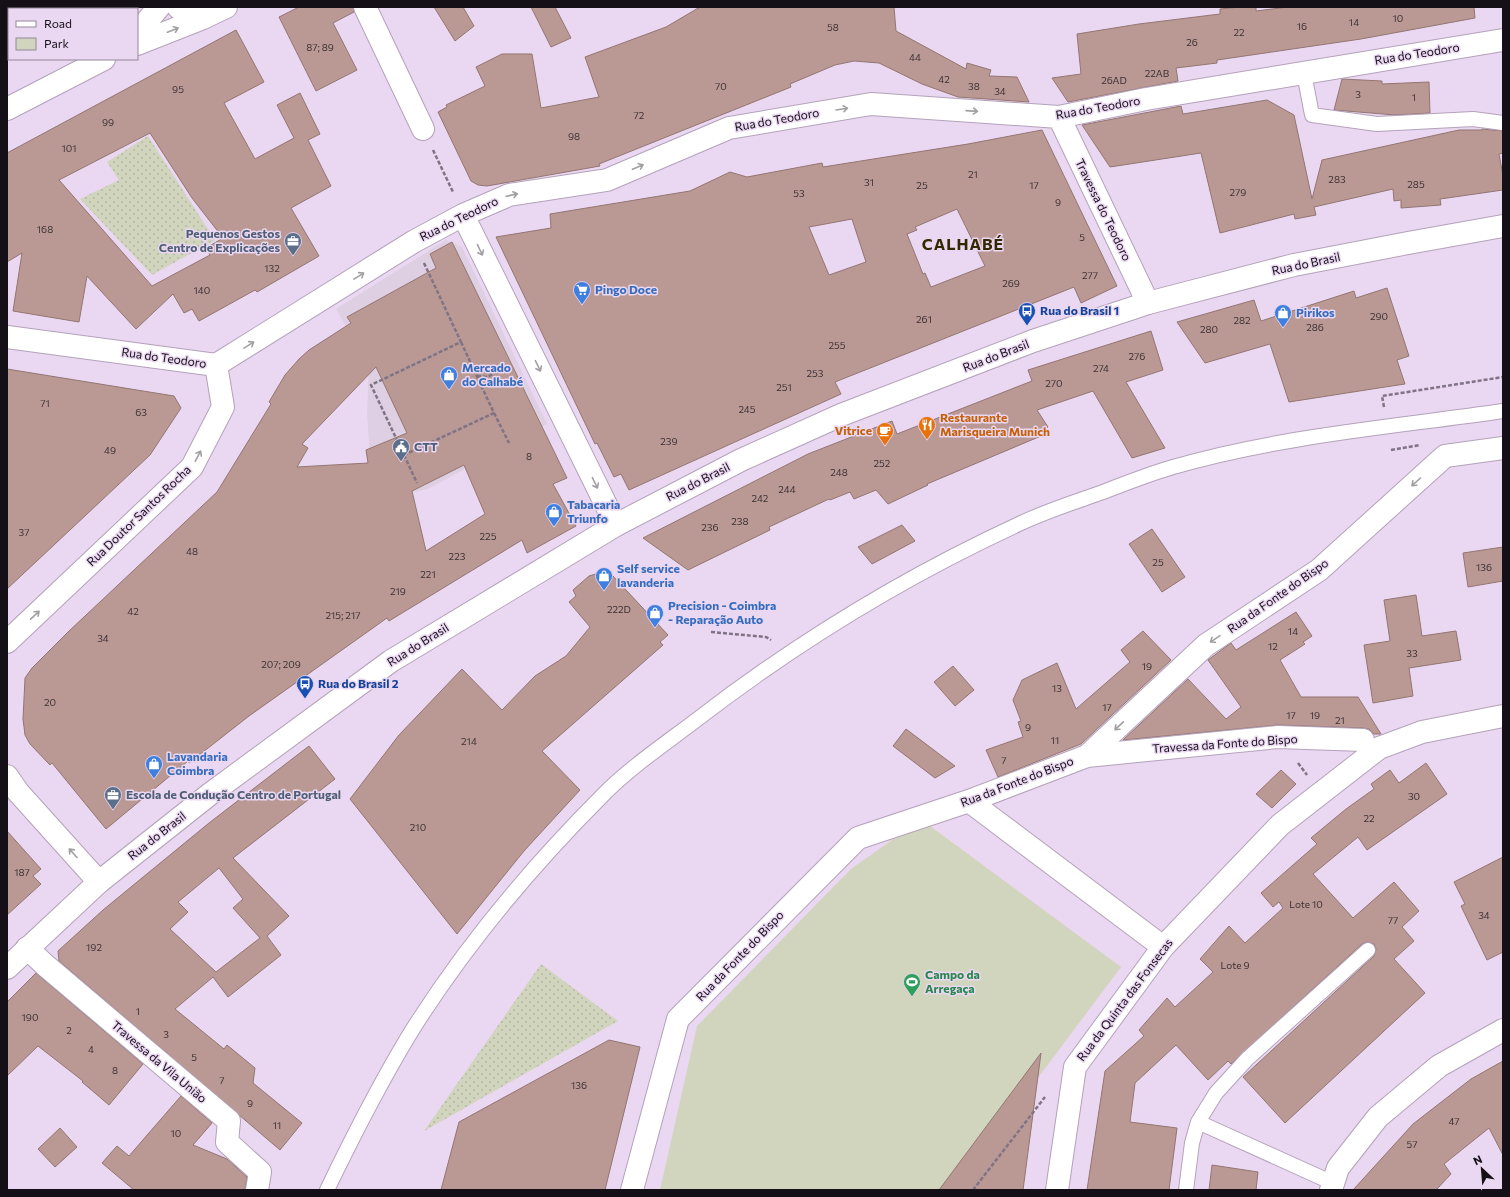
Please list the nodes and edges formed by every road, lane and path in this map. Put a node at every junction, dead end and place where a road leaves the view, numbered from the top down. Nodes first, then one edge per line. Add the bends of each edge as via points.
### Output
1 (159, 7) edge
2 (178, 7) edge
3 (365, 7) edge
4 (218, 11) edge
5 (138, 32) edge
6 (1503, 40) edge
7 (138, 44) edge
8 (102, 60) edge
9 (1304, 73) junction
10 (7, 109) edge
11 (1059, 117) junction
12 (1503, 123) edge
13 (423, 129) joint
14 (448, 182) dead end
15 (463, 215) junction
16 (1503, 226) edge
17 (414, 242) junction
18 (1148, 303) junction
19 (7, 337) edge
20 (461, 342) junction
21 (216, 365) junction
22 (508, 367) dead end
23 (477, 376) junction
24 (1503, 377) edge
25 (1385, 410) dead end
26 (1503, 411) edge
27 (494, 413) junction
28 (509, 443) dead end
29 (1503, 448) edge
30 (404, 455) junction
31 (417, 483) dead end
32 (616, 525) junction
33 (7, 642) edge
34 (1503, 716) edge
35 (1363, 740) dead end
36 (1087, 756) junction
37 (7, 776) edge
38 (969, 801) junction
39 (99, 882) junction
40 (1163, 947) junction
41 (28, 948) junction
42 (1368, 950) dead end
43 (7, 968) edge
44 (1503, 1030) edge
45 (1048, 1094) dead end
46 (1198, 1122) junction
47 (1332, 1187) edge
48 (257, 1190) edge
49 (327, 1190) edge
50 (632, 1190) edge
51 (973, 1190) edge
52 (1057, 1190) edge
53 (1186, 1190) edge

1 - 5 street
2 - 4 street via 188,16
3 - 13 street
7 -> 4 street
6 - 9 street, Rua do Teodoro
8 - 10 street
9 - 11 street, Rua do Teodoro via 1146,99
9 - 12 lane via 1312,114 1378,124 1473,119
15 -> 11 street, Rua do Teodoro via 509,195 607,180 729,128 871,104
11 - 18 street, Travessa do Teodoro
13 - 14 path
15 - 17 street, Rua do Teodoro
15 -> 32 street
16 - 18 street, Rua do Brasil via 1294,266
17 - 20 path
21 -> 17 street, Rua do Teodoro
18 - 32 street, Rua do Brasil via 1033,341 841,415 741,460
19 - 21 street, Rua do Teodoro
20 - 23 path
20 - 30 path via 371,385
33 -> 21 street, Rua Doutor Santos Rocha via 192,468 223,407
22 - 23 path via 487,377
23 - 27 path
24 - 25 path via 1382,396
26 - 49 lane via 1321,436 1239,450 1170,467 1022,522 886,591 804,642 742,684 606,792 546,854 497,912 413,1030 377,1090
27 - 28 path
27 - 30 path
29 -> 36 street, Rua da Fonte do Bispo via 1445,456 1319,570 1206,645
30 - 31 path
32 - 39 street, Rua do Brasil via 391,661 210,794
34 - 40 street, Rua da Quinta das Fonsecas via 1422,732 1379,748 1280,825
35 - 36 street, Travessa da Fonte do Bispo via 1278,737
36 - 38 street, Rua da Fonte do Bispo
39 -> 37 street via 18,792
38 - 40 street
38 - 50 street, Rua da Fonte do Bispo via 858,838 678,1019
39 - 41 street, Rua do Brasil
40 - 52 street, Rua da Quinta das Fonsecas via 1074,1067
41 - 43 street, Rua do Brasil
41 - 48 street, Travessa da Vila União via 50,970 229,1121 227,1142 260,1172
42 - 46 lane via 1247,1059 1216,1093
44 - 47 street via 1439,1066 1378,1117 1338,1168
45 - 51 path
46 - 47 lane
46 - 53 lane via 1192,1143

